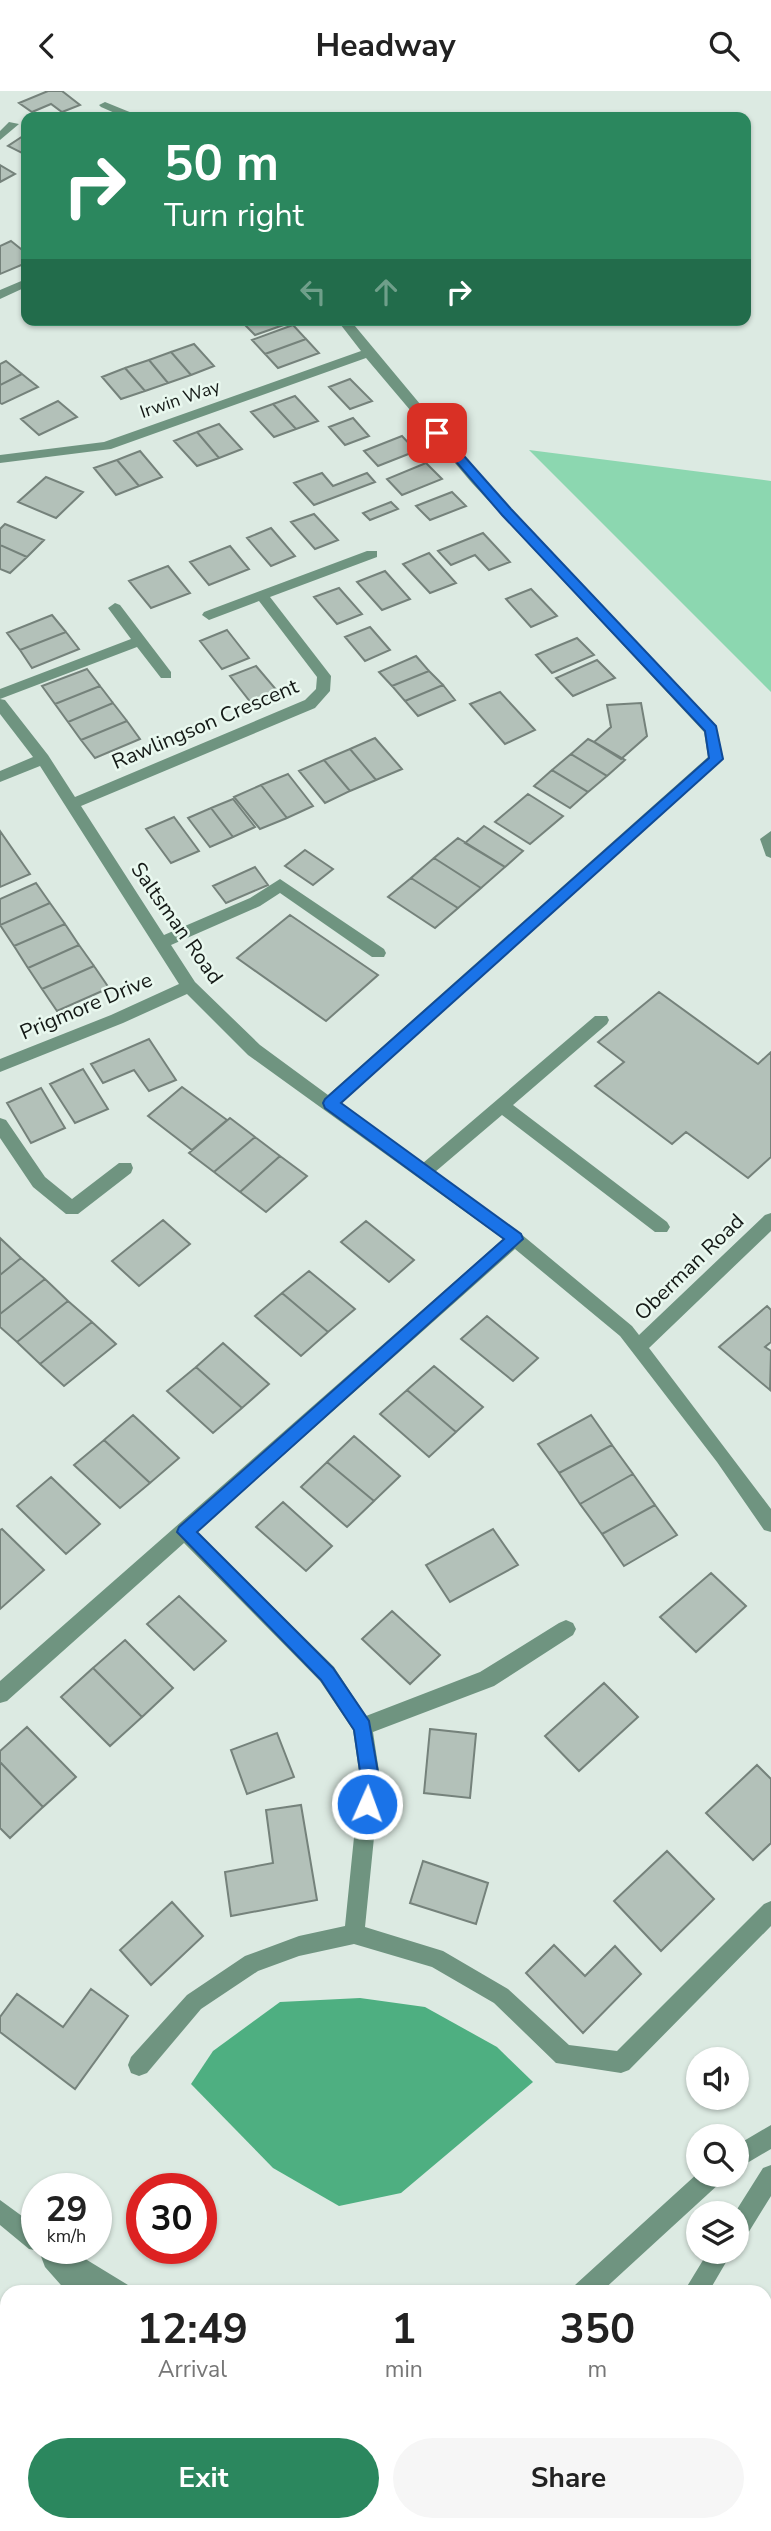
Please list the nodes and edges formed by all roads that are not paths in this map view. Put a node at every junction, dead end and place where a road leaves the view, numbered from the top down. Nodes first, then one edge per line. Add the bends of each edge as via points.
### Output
1 (105, 105) dead end
2 (122, 112) edge
3 (13, 124) dead end
4 (0, 137) edge
5 (21, 285) edge
6 (0, 295) edge
7 (348, 326) edge
8 (368, 353) junction
9 (0, 459) edge
10 (372, 554) dead end
11 (264, 597) junction
12 (115, 608) dead end
13 (209, 615) dead end
14 (138, 641) junction
15 (166, 675) dead end
16 (0, 694) edge
17 (0, 704) edge
18 (43, 759) junction
19 (0, 776) edge
20 (72, 804) junction
21 (771, 837) edge
22 (771, 852) edge
23 (161, 943) junction
24 (378, 953) dead end
25 (190, 986) junction
26 (601, 1020) dead end
27 (1, 1065) edge
28 (330, 1103) junction
29 (502, 1105) junction
30 (0, 1125) edge
31 (125, 1168) dead end
32 (424, 1172) junction
33 (771, 1220) edge
34 (661, 1227) dead end
35 (515, 1239) junction
36 (639, 1346) junction
37 (771, 1524) edge
38 (186, 1532) junction
39 (566, 1629) dead end
40 (0, 1695) edge
41 (362, 1727) junction
42 (771, 1910) edge
43 (354, 1934) junction
44 (139, 2065) dead end
45 (771, 2136) edge
46 (749, 2150) edge
47 (771, 2176) edge
48 (699, 2187) edge
49 (0, 2211) edge
50 (749, 2211) edge
51 (21, 2228) edge
52 (60, 2264) edge
53 (72, 2264) edge
54 (713, 2264) edge
55 (77, 2285) edge
56 (107, 2285) edge
57 (592, 2285) edge
58 (699, 2285) edge

1 - 2 street
3 - 4 street
5 - 6 street
7 - 8 street
8 - 9 street, Irwin Way via 106,446
8 - 28 street via 506,512 711,730 716,759
10 - 11 street
11 - 13 street
11 - 20 street, Rawlingson Crescent via 324,676 323,691 310,704
12 - 14 street
14 - 15 street
14 - 16 street
17 - 18 street, Saltsman Road
18 - 19 street
18 - 20 street, Saltsman Road
20 - 23 street, Saltsman Road
21 - 22 street
23 - 24 street via 255,902 280,885
23 - 25 street, Saltsman Road
25 - 27 street, Prigmore Drive
25 - 28 street, Saltsman Road via 254,1050
26 - 29 street
28 - 32 street, Saltsman Road
29 - 32 street
29 - 34 street
30 - 31 street via 39,1182 72,1209
32 - 35 street, Saltsman Road
33 - 36 street, Oberman Road
35 - 36 street, Saltsman Road
35 - 38 street
36 - 37 street, Saltsman Road
38 - 40 street
38 - 41 street via 327,1674
39 - 41 street via 486,1679
41 - 43 street via 370,1778
42 - 43 street via 621,2062 564,2055 501,1996 436,1958
43 - 44 street via 299,1946 253,1963 194,2002
45 - 46 street
47 - 50 street
48 - 57 street
49 - 51 street
52 - 55 street
53 - 56 street
54 - 58 street

